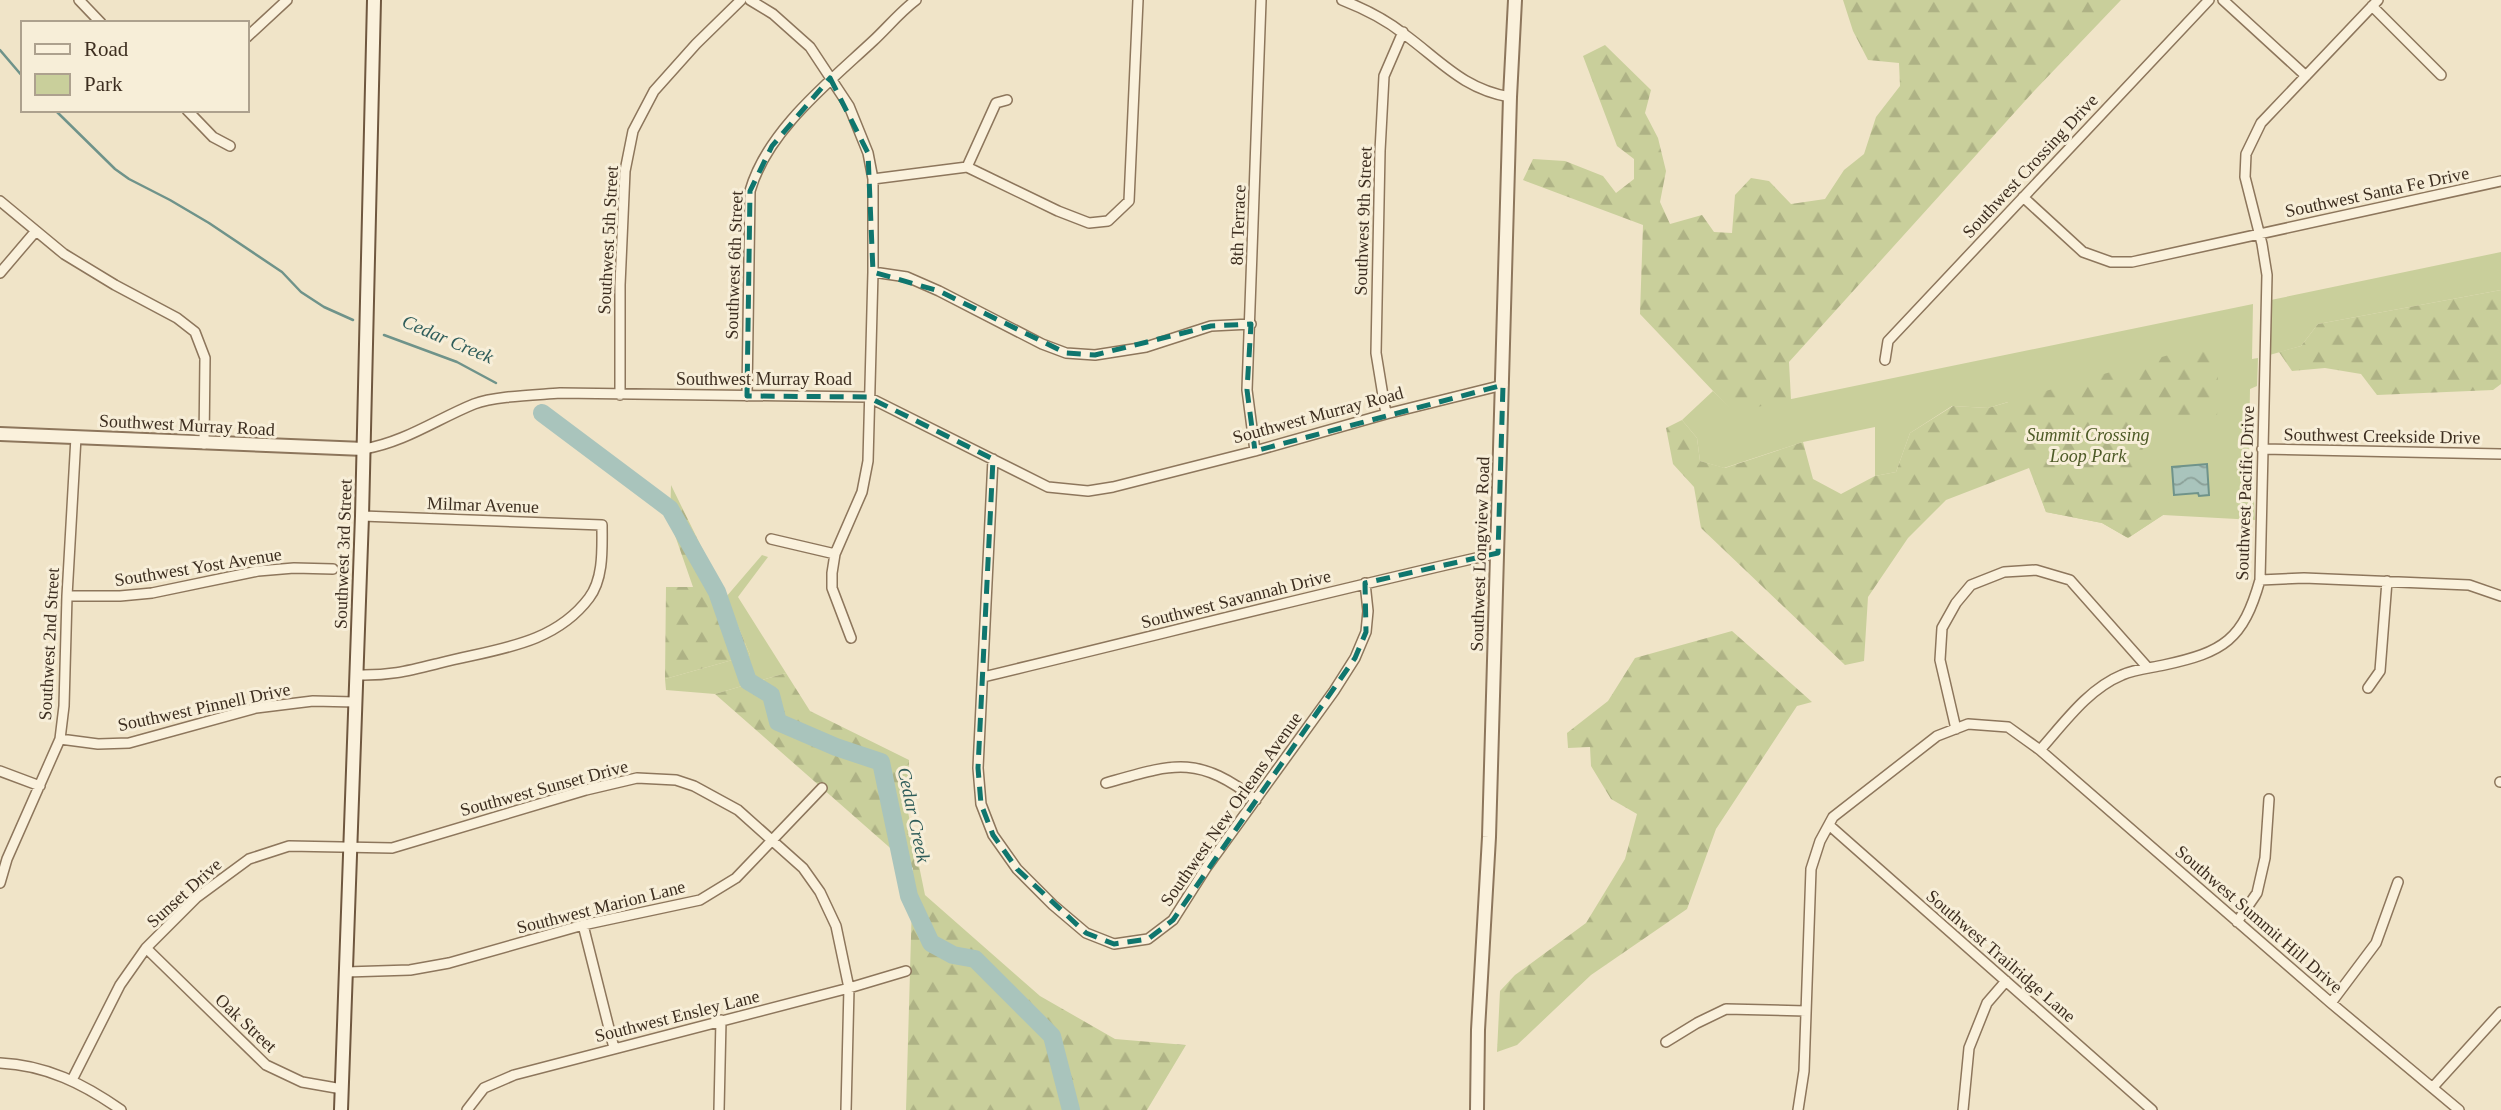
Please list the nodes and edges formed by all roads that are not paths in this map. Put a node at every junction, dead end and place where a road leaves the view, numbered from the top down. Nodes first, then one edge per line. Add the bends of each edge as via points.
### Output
1 (79, 0) edge
2 (287, 0) edge
3 (374, 0) edge
4 (741, 0) edge
5 (750, 0) edge
6 (916, 0) edge
7 (1138, 0) edge
8 (1261, 0) edge
9 (1342, 0) edge
10 (1515, 0) edge
11 (2209, 0) edge
12 (2223, 0) edge
13 (2375, 3) edge
14 (99, 21) edge
15 (1403, 32) junction
16 (248, 36) edge
17 (2441, 75) dead end
18 (2306, 76) junction
19 (830, 78) junction
20 (1510, 97) junction
21 (1007, 100) dead end
22 (189, 112) edge
23 (230, 146) dead end
24 (967, 167) junction
25 (873, 179) junction
26 (2501, 181) edge
27 (2023, 197) junction
28 (0, 201) edge
29 (35, 232) junction
30 (2259, 234) junction
31 (873, 272) junction
32 (0, 273) edge
33 (1251, 324) junction
34 (1885, 360) dead end
35 (1503, 385) junction
36 (620, 395) junction
37 (747, 396) junction
38 (868, 397) junction
39 (1386, 414) junction
40 (0, 434) edge
41 (76, 437) junction
42 (204, 444) junction
43 (364, 449) junction
44 (2262, 449) junction
45 (1255, 451) junction
46 (2501, 454) edge
47 (993, 459) junction
48 (362, 516) junction
49 (771, 539) dead end
50 (1497, 553) junction
51 (835, 554) junction
52 (333, 569) dead end
53 (2260, 580) junction
54 (2387, 581) junction
55 (1365, 583) junction
56 (67, 596) junction
57 (2501, 596) edge
58 (852, 638) dead end
59 (2148, 668) junction
60 (356, 675) junction
61 (982, 677) junction
62 (2368, 688) dead end
63 (355, 702) junction
64 (1956, 729) junction
65 (60, 739) junction
66 (2040, 750) junction
67 (0, 771) edge
68 (1106, 783) dead end
69 (40, 786) junction
70 (822, 788) dead end
71 (2269, 799) dead end
72 (1256, 800) junction
73 (1829, 825) junction
74 (773, 840) junction
75 (350, 848) junction
76 (2398, 882) dead end
77 (0, 883) edge
78 (2237, 922) junction
79 (583, 925) junction
80 (146, 948) junction
81 (906, 971) dead end
82 (346, 972) junction
83 (2006, 981) junction
84 (849, 988) junction
85 (2331, 1003) junction
86 (1806, 1011) junction
87 (2501, 1012) edge
88 (721, 1020) junction
89 (1666, 1042) dead end
90 (614, 1048) junction
91 (0, 1063) edge
92 (72, 1080) junction
93 (2433, 1087) junction
94 (342, 1089) junction
95 (121, 1110) edge
96 (341, 1110) edge
97 (467, 1110) edge
98 (719, 1110) edge
99 (846, 1110) edge
100 (1477, 1110) edge
101 (1798, 1110) edge
102 (1963, 1110) edge
103 (2152, 1110) edge
104 (2459, 1110) edge

1 - 14 street
2 - 16 street
3 - 43 street, Southwest 3rd Street
4 - 36 street, Southwest 5th Street via 654,91 633,131 625,171
5 - 19 street via 810,47
6 - 19 street, Southwest 6th Street
7 - 24 street via 1129,201 1122,208 1108,221 1089,223
8 - 33 street, 8th Terrace
9 - 15 street
10 - 20 street, Southwest Longview Road
11 - 27 street, Southwest Crossing Drive
12 - 18 street
13 - 17 street
13 - 18 street
15 - 20 street via 1469,84
15 - 39 street, Southwest 9th Street via 1384,76 1380,151 1376,353
18 - 30 street via 2261,123 2246,154 2245,177
19 - 25 street via 849,106
19 - 37 street, Southwest 6th Street via 755,171 750,191
20 - 35 street, Southwest Longview Road
21 - 24 street via 996,103
22 - 23 street via 213,137
24 - 25 street
25 - 31 street
26 - 30 street, Southwest Santa Fe Drive
27 - 30 street, Southwest Santa Fe Drive via 2083,252 2111,262 2132,262
27 - 34 street, Southwest Crossing Drive via 1888,341
28 - 29 street
29 - 32 street
29 - 42 street via 195,332 205,358
30 - 44 street, Southwest Pacific Drive via 2267,279
31 - 33 street via 907,277 1066,353 1095,355 1146,347 1211,326
31 - 38 street
33 - 45 street, 8th Terrace via 1247,390
35 - 39 street, Southwest Murray Road
35 - 50 street, Southwest Longview Road
36 - 37 street, Southwest Murray Road
36 - 43 street, Southwest Murray Road via 560,393 477,403 402,439
37 - 38 street, Southwest Murray Road
38 - 47 street, Southwest Murray Road
38 - 51 street via 868,461 862,492
39 - 45 street, Southwest Murray Road
40 - 41 street, Southwest Murray Road
41 - 42 street, Southwest Murray Road
41 - 56 street, Southwest 2nd Street
42 - 43 street, Southwest Murray Road
43 - 48 street, Southwest 3rd Street
44 - 46 street, Southwest Creekside Drive
44 - 53 street, Southwest Pacific Drive
45 - 47 street, Southwest Murray Road via 1088,491 1048,486
47 - 61 street, Southwest New Orleans Avenue
48 - 60 street, Southwest 3rd Street
48 - 60 street, Milmar Avenue via 602,525 601,564 591,596 546,634 520,645 412,671
49 - 51 street
50 - 55 street, Southwest Savannah Drive
50 - 100 street, Southwest Longview Road
51 - 58 street via 832,588
52 - 56 street, Southwest Yost Avenue via 258,571 152,593
53 - 54 street
53 - 59 street, Southwest Pacific Drive via 2244,624 2221,647 2193,659
54 - 57 street via 2469,585
54 - 62 street via 2380,671
55 - 61 street, Southwest Savannah Drive
55 - 72 street, Southwest New Orleans Avenue via 1366,632 1355,658
56 - 65 street, Southwest 2nd Street
59 - 64 street via 2070,580 2036,570 2004,572 1971,585 1942,628 1940,660
59 - 66 street, Southwest Pacific Drive via 2098,688
60 - 63 street, Southwest 3rd Street
61 - 72 street, Southwest New Orleans Avenue via 978,768 981,804 993,835 1017,869 1086,933 1114,944 1148,939 1173,920
63 - 65 street, Southwest Pinnell Drive via 313,701 256,708 129,743
63 - 75 street, Southwest 3rd Street
64 - 66 street via 1968,724 2007,727
64 - 73 street via 1937,736 1833,817
65 - 69 street, Southwest 2nd Street
66 - 78 street, Southwest Summit Hill Drive
67 - 69 street
68 - 72 street via 1160,768 1206,769 1231,780
69 - 77 street, Southwest 2nd Street
70 - 74 street, Southwest Marion Lane
71 - 78 street via 2265,858 2257,893
73 - 83 street, Southwest Trailridge Lane
73 - 86 street via 1811,869
74 - 75 street, Southwest Sunset Drive via 738,810 694,786 637,778 392,848
74 - 79 street, Southwest Marion Lane via 736,878 700,900
74 - 84 street, Southwest Sunset Drive via 820,892 836,926
75 - 80 street, Sunset Drive via 289,846 249,859 196,898
75 - 82 street, Southwest 3rd Street
76 - 85 street via 2376,943
78 - 85 street, Southwest Summit Hill Drive
79 - 82 street, Southwest Marion Lane via 449,963 410,970
79 - 90 street
80 - 92 street, Sunset Drive via 120,985
80 - 94 street, Oak Street via 266,1065 302,1082
81 - 84 street, Southwest Ensley Lane
82 - 94 street, Southwest 3rd Street
83 - 102 street via 1987,1003 1969,1048
83 - 103 street, Southwest Trailridge Lane
84 - 88 street, Southwest Ensley Lane
84 - 99 street, Southwest Sunset Drive
85 - 93 street, Southwest Summit Hill Drive
86 - 89 street via 1726,1009
86 - 101 street
87 - 93 street
88 - 90 street, Southwest Ensley Lane
88 - 98 street
90 - 97 street, Southwest Ensley Lane via 514,1075 484,1088
91 - 92 street via 20,1064
92 - 95 street
93 - 104 street, Southwest Summit Hill Drive
94 - 96 street, Southwest 3rd Street

